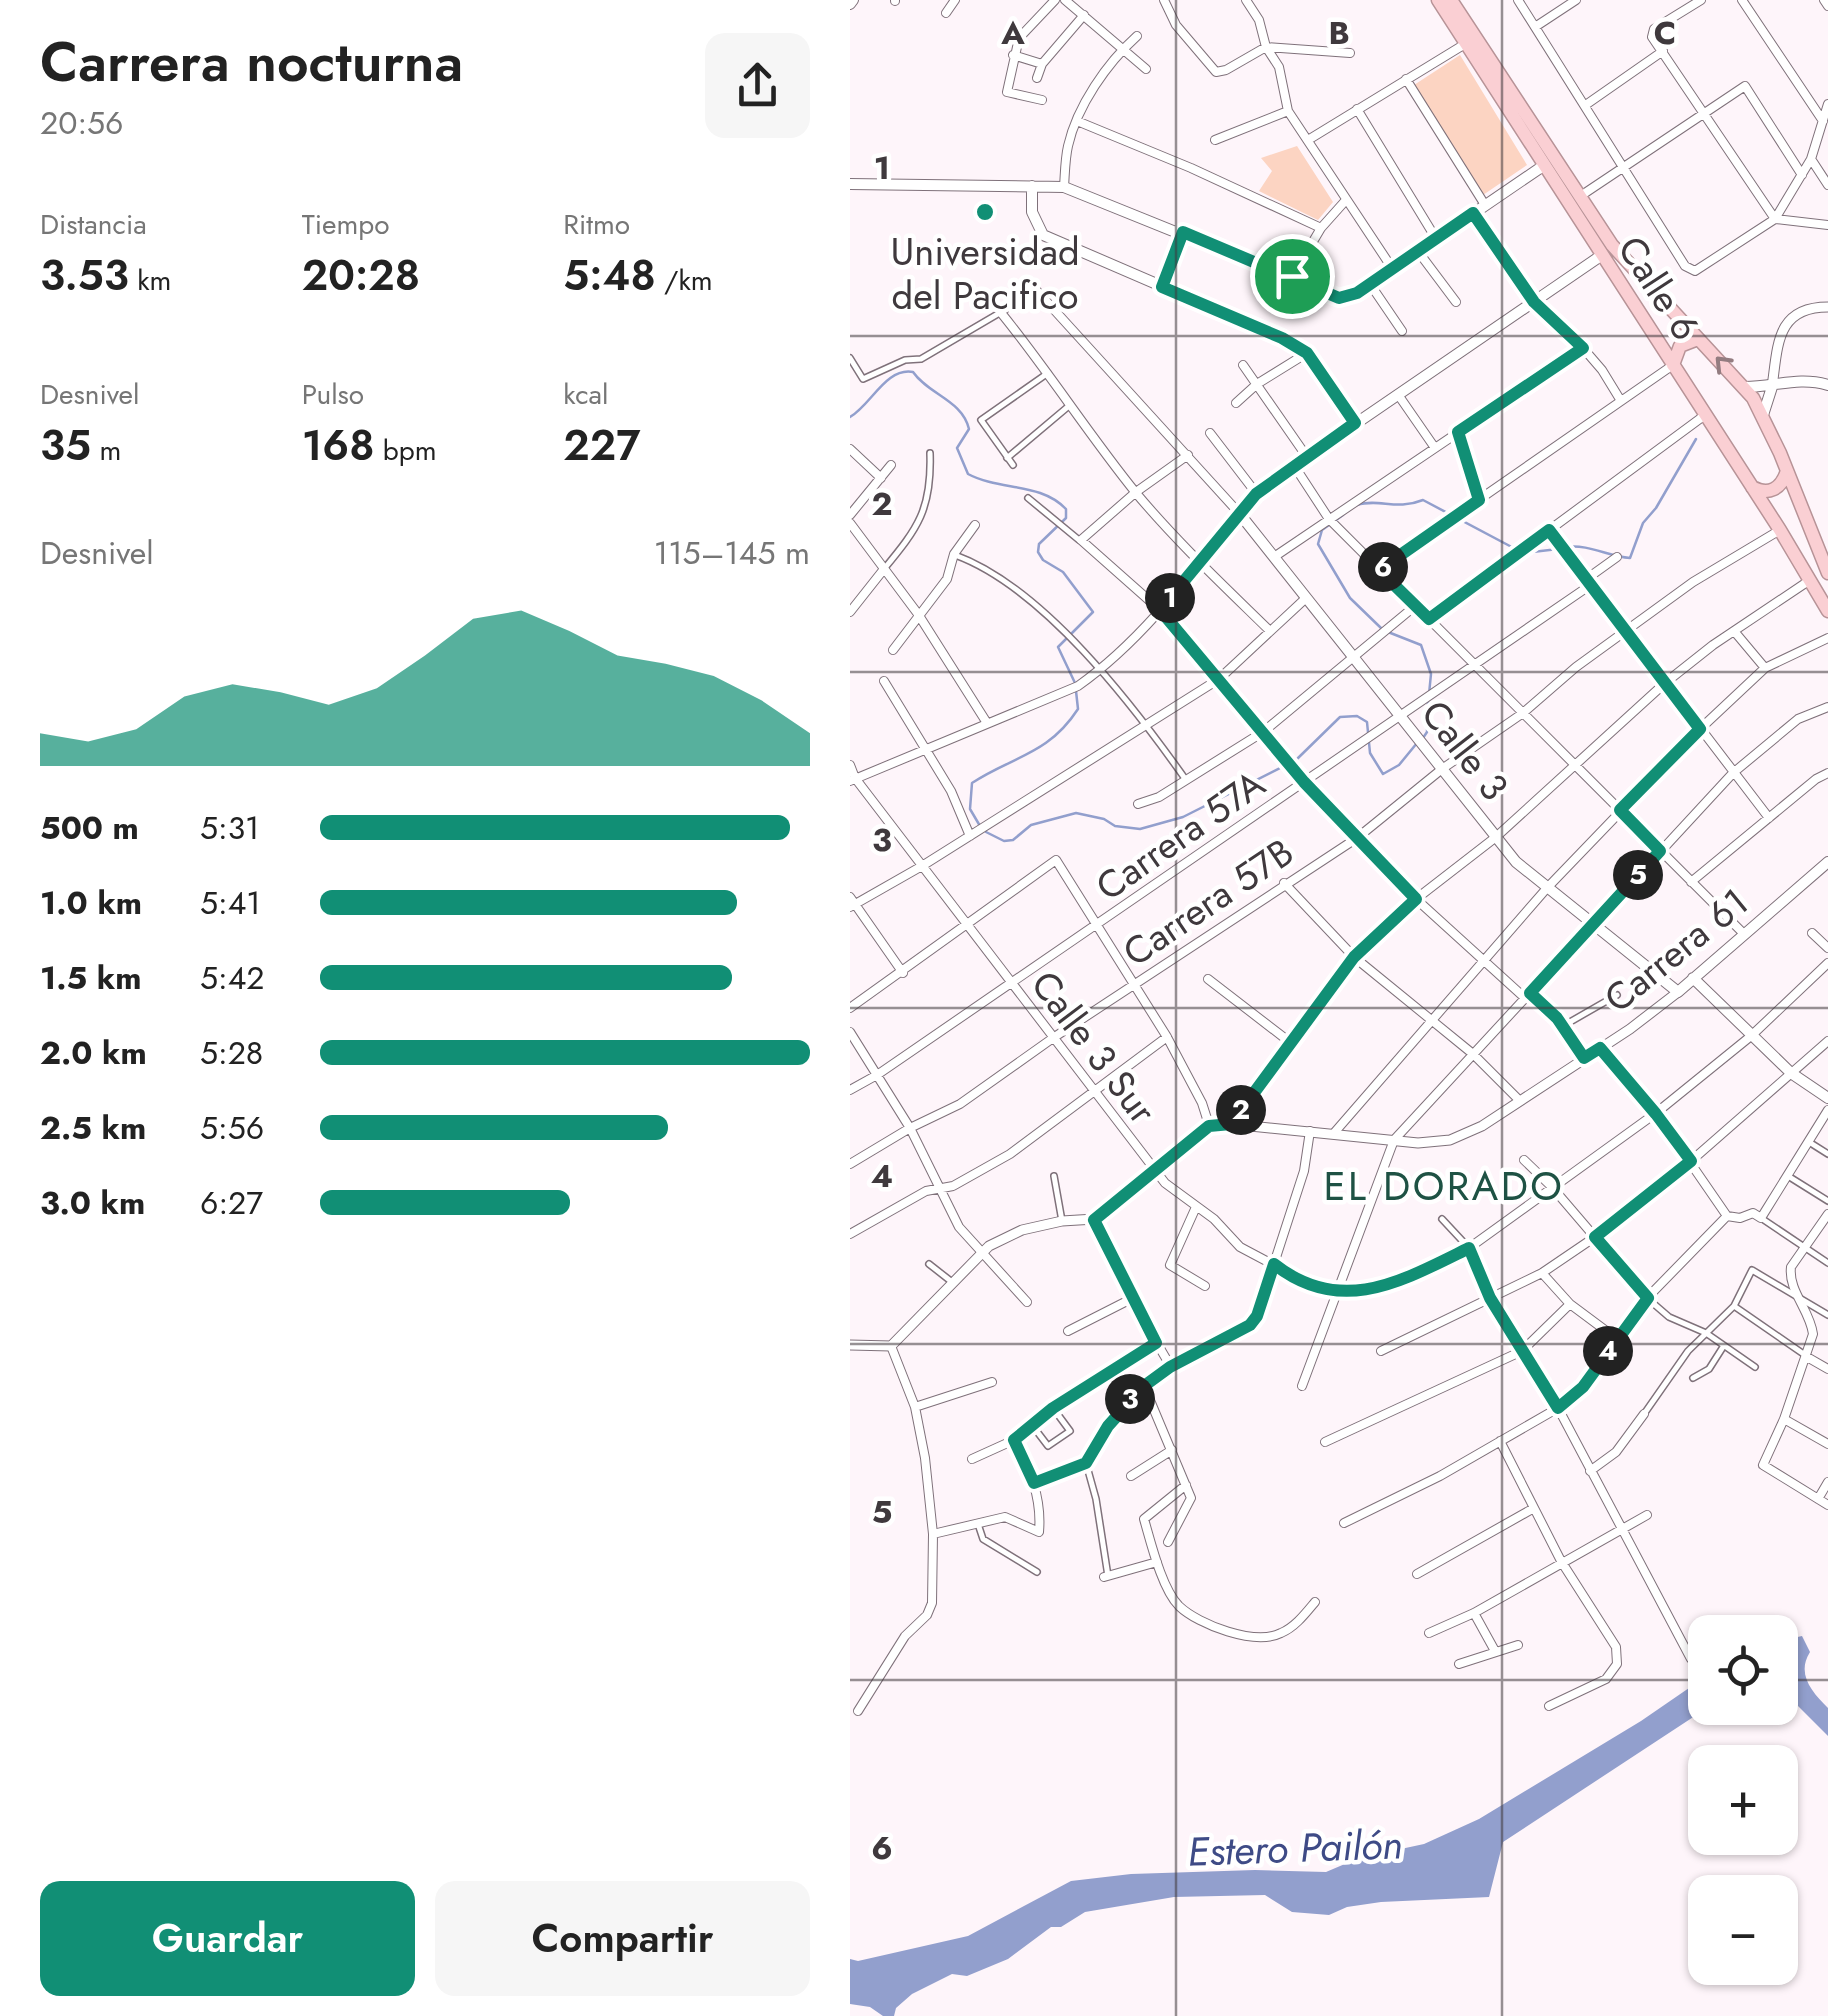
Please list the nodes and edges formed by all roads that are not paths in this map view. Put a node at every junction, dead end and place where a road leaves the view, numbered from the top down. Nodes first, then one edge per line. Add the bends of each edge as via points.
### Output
1 (955, 0) edge
2 (1055, 0) edge
3 (1065, 0) edge
4 (1164, 0) edge
5 (1246, 0) edge
6 (1438, 0) edge
7 (1451, 0) edge
8 (1518, 0) edge
9 (1576, 0) edge
10 (1701, 0) edge
11 (1742, 0) edge
12 (946, 13) dead end
13 (1084, 14) junction
14 (1536, 27) junction
15 (1137, 36) dead end
16 (1465, 44) junction
17 (1266, 47) junction
18 (1123, 49) junction
19 (1663, 51) junction
20 (1350, 52) dead end
21 (1013, 55) junction
22 (1042, 64) junction
23 (1146, 69) dead end
24 (1037, 78) dead end
25 (1406, 79) junction
26 (1042, 100) dead end
27 (1586, 104) junction
28 (1828, 104) edge
29 (1357, 109) junction
30 (1288, 111) junction
31 (1706, 112) junction
32 (1078, 121) junction
33 (1824, 121) junction
34 (1214, 140) dead end
35 (1308, 140) junction
36 (1811, 159) junction
37 (1543, 166) junction
38 (1624, 166) junction
39 (1802, 175) junction
40 (850, 184) edge
41 (1828, 185) edge
42 (1032, 186) junction
43 (1064, 186) junction
44 (1579, 196) junction
45 (1346, 200) junction
46 (1485, 205) junction
47 (1473, 213) junction
48 (1775, 219) junction
49 (1828, 225) edge
50 (1321, 228) junction
51 (1183, 232) junction
52 (1435, 237) junction
53 (1417, 250) junction
54 (1602, 255) junction
55 (1392, 268) junction
56 (1292, 276) junction
57 (1370, 284) junction
58 (1162, 287) junction
59 (1037, 292) joint
60 (1456, 302) dead end
61 (1534, 302) junction
62 (1828, 307) edge
63 (1002, 314) junction
64 (1402, 330) dead end
65 (1698, 339) junction
66 (1583, 348) junction
67 (1307, 353) junction
68 (850, 358) edge
69 (1243, 365) dead end
70 (1673, 365) junction
71 (1049, 372) junction
72 (1257, 384) junction
73 (1828, 385) edge
74 (1745, 387) junction
75 (1772, 387) junction
76 (1398, 396) junction
77 (1622, 401) junction
78 (1236, 402) dead end
79 (1072, 403) junction
80 (1704, 415) junction
81 (1763, 415) junction
82 (1355, 423) junction
83 (1458, 432) junction
84 (1210, 433) dead end
85 (1435, 448) junction
86 (850, 449) edge
87 (930, 454) dead end
88 (1188, 455) junction
89 (1307, 457) junction
90 (1007, 458) junction
91 (891, 465) dead end
92 (1013, 465) dead end
93 (1295, 467) junction
94 (1787, 471) junction
95 (880, 478) junction
96 (1750, 486) junction
97 (1136, 492) junction
98 (1256, 494) junction
99 (1028, 498) dead end
100 (1479, 500) junction
101 (1239, 513) junction
102 (850, 515) edge
103 (1329, 520) junction
104 (850, 523) edge
105 (975, 525) dead end
106 (1549, 530) junction
107 (1780, 530) junction
108 (1081, 540) junction
109 (954, 554) junction
110 (1274, 557) junction
111 (1617, 557) dead end
112 (1200, 562) junction
113 (884, 569) junction
114 (1379, 570) junction
115 (1828, 574) edge
116 (1810, 580) junction
117 (1587, 583) junction
118 (1306, 598) junction
119 (1415, 606) junction
120 (1160, 610) junction
121 (1828, 611) edge
122 (850, 612) edge
123 (918, 614) junction
124 (1429, 619) junction
125 (1270, 631) junction
126 (1734, 631) junction
127 (1628, 632) junction
128 (1828, 638) edge
129 (893, 650) dead end
130 (1355, 659) junction
131 (1475, 666) junction
132 (1765, 668) junction
133 (1102, 669) junction
134 (1219, 678) junction
135 (884, 681) dead end
136 (1665, 683) junction
137 (1828, 708) edge
138 (1523, 713) junction
139 (1400, 716) junction
140 (987, 723) junction
141 (1148, 726) junction
142 (1700, 729) junction
143 (1263, 732) junction
144 (925, 752) junction
145 (1574, 764) junction
146 (850, 765) edge
147 (1442, 769) junction
148 (1733, 773) junction
149 (1828, 773) edge
150 (853, 779) edge
151 (1186, 780) junction
152 (1304, 782) junction
153 (1138, 804) dead end
154 (1620, 810) junction
155 (1769, 818) junction
156 (970, 836) junction
157 (1496, 837) junction
158 (1357, 838) junction
159 (1660, 851) junction
160 (1828, 862) edge
161 (922, 866) junction
162 (1691, 882) junction
163 (1284, 884) junction
164 (1547, 888) junction
165 (1416, 899) junction
166 (851, 903) edge
167 (966, 923) junction
168 (1593, 924) junction
169 (1096, 927) junction
170 (1812, 933) dead end
171 (1744, 934) junction
172 (1828, 948) edge
173 (1354, 957) junction
174 (1482, 962) junction
175 (1828, 963) edge
176 (903, 973) junction
177 (1693, 978) junction
178 (1208, 979) dead end
179 (1010, 982) junction
180 (1133, 985) junction
181 (1678, 992) junction
182 (1528, 995) junction
183 (1617, 995) dead end
184 (850, 1008) edge
185 (1431, 1020) junction
186 (1562, 1026) junction
187 (850, 1032) edge
188 (1751, 1036) junction
189 (1167, 1037) junction
190 (1052, 1038) junction
191 (1828, 1041) edge
192 (1291, 1042) junction
193 (1600, 1048) junction
194 (1474, 1054) junction
195 (1584, 1058) junction
196 (1790, 1074) junction
197 (877, 1076) junction
198 (850, 1090) edge
199 (1094, 1092) junction
200 (1828, 1098) edge
201 (1518, 1100) junction
202 (1828, 1110) edge
203 (1656, 1114) junction
204 (1231, 1124) junction
205 (1209, 1126) junction
206 (910, 1128) junction
207 (1310, 1131) junction
208 (1334, 1133) junction
209 (1394, 1140) junction
210 (1810, 1142) junction
211 (1828, 1154) edge
212 (1524, 1160) dead end
213 (1691, 1161) junction
214 (850, 1164) edge
215 (1153, 1170) junction
216 (1054, 1176) dead end
217 (1788, 1176) junction
218 (939, 1188) junction
219 (1552, 1188) junction
220 (1828, 1201) edge
221 (1196, 1207) junction
222 (1828, 1214) edge
223 (1727, 1216) junction
224 (1761, 1218) junction
225 (1442, 1219) dead end
226 (1094, 1220) junction
227 (1062, 1222) junction
228 (850, 1234) edge
229 (1595, 1237) junction
230 (1469, 1248) junction
231 (1803, 1248) junction
232 (981, 1253) junction
233 (1828, 1263) edge
234 (929, 1264) dead end
235 (1274, 1264) junction
236 (1542, 1273) junction
237 (952, 1282) junction
238 (1205, 1286) dead end
239 (1336, 1292) junction
240 (1796, 1294) junction
241 (1490, 1298) junction
242 (1648, 1298) junction
243 (1131, 1299) junction
244 (1027, 1302) dead end
245 (1570, 1304) junction
246 (1734, 1306) junction
247 (1828, 1315) edge
248 (1068, 1331) dead end
249 (1706, 1333) junction
250 (1616, 1339) junction
251 (1156, 1343) junction
252 (850, 1345) edge
253 (891, 1346) junction
254 (1723, 1346) junction
255 (1381, 1351) dead end
256 (1522, 1351) junction
257 (1808, 1357) junction
258 (1170, 1367) junction
259 (1755, 1367) dead end
260 (1828, 1369) edge
261 (1693, 1378) dead end
262 (992, 1382) dead end
263 (1144, 1386) junction
264 (1302, 1386) dead end
265 (1129, 1401) joint
266 (915, 1407) junction
267 (1053, 1408) junction
268 (1558, 1408) junction
269 (1644, 1414) joint
270 (1784, 1419) junction
271 (1032, 1425) junction
272 (1014, 1440) junction
273 (1500, 1440) junction
274 (1325, 1442) dead end
275 (1828, 1444) edge
276 (1172, 1450) junction
277 (972, 1459) dead end
278 (1086, 1463) junction
279 (1590, 1471) junction
280 (1131, 1476) dead end
281 (1828, 1482) edge
282 (1034, 1483) junction
283 (1186, 1484) junction
284 (1818, 1498) junction
285 (1828, 1504) edge
286 (1534, 1508) junction
287 (1647, 1515) dead end
288 (1344, 1523) dead end
289 (978, 1524) junction
290 (1621, 1528) junction
291 (933, 1534) junction
292 (1168, 1542) dead end
293 (1561, 1561) junction
294 (1157, 1562) junction
295 (1037, 1572) dead end
296 (1417, 1574) dead end
297 (1106, 1576) joint
298 (1316, 1602) dead end
299 (1474, 1613) junction
300 (1429, 1633) dead end
301 (1518, 1645) dead end
302 (1495, 1652) junction
303 (1688, 1653) edge
304 (1459, 1664) dead end
305 (1549, 1706) dead end
306 (858, 1712) dead end

1 - 12 street
2 - 21 street via 1018,38
3 - 13 street
4 - 17 street via 1216,72
5 - 17 street via 1260,20
6 - 16 highway, Calle 6
7 - 44 highway, Calle 6
8 - 14 street
9 - 14 street
10 - 19 street via 1654,29
11 - 33 street
13 - 18 street
13 - 22 street
14 - 27 street
15 - 18 street
16 - 25 street
16 - 37 highway, Calle 6
17 - 20 street
17 - 30 street via 1279,67
18 - 23 street
18 - 32 street
19 - 27 street
19 - 31 street
21 - 22 street
21 - 26 street via 1007,92
22 - 24 street
25 - 29 street
25 - 46 street
27 - 38 street
28 - 33 street
29 - 35 street
29 - 52 street
30 - 34 street
30 - 35 street
31 - 38 street
31 - 39 street via 1741,86 1749,88
31 - 48 street
32 - 43 street
32 - 50 street
33 - 36 street
35 - 45 street
36 - 39 street
36 - 41 street
37 - 46 main road
37 - 54 highway, Calle 6
38 - 44 street
38 - 48 street via 1685,266 1695,270
39 - 48 street
40 - 42 main road
42 - 43 main road
42 - 58 main road via 1032,212 1043,235
43 - 51 main road
44 - 65 highway, Calle 6 via 1612,246
45 - 50 street
45 - 55 street
46 - 47 main road
47 - 52 main road
47 - 61 street
48 - 49 street
50 - 56 street
51 - 56 main road
51 - 58 street
52 - 53 main road
53 - 55 main road
53 - 60 street
54 - 61 main road
54 - 70 highway, Calle 6
55 - 57 main road
56 - 57 main road via 1339,298
57 - 64 street
58 - 67 main road
59 - 63 street
59 - 88 street
61 - 66 street
61 - 76 main road
62 - 75 street via 1806,307 1791,317 1778,345
63 - 68 street via 921,359 863,379
63 - 71 street
65 - 70 highway via 1680,346
74 -> 65 highway, Calle 6
66 - 77 street
66 - 83 street
67 - 72 street
67 - 82 main road
69 - 72 street
70 - 77 street
70 - 80 highway, Calle 6
71 - 79 street
71 - 90 street via 981,420
72 - 78 street
72 - 89 street
73 - 75 main road via 1790,380
74 - 75 main road
74 - 81 highway, Calle 6
75 - 81 main road
76 - 82 main road
76 - 85 street
77 - 100 street
79 - 90 street
79 - 97 street
80 - 96 highway, Calle 6
80 - 106 street
81 - 94 highway, Calle 6
82 - 89 main road
83 - 85 street
83 - 100 street
84 - 98 street
85 - 103 street
86 - 95 street
87 - 113 street via 932,490 912,536
88 - 97 street
88 - 101 street
89 - 93 main road
90 - 92 street
91 - 95 street
93 - 98 main road
93 - 103 street
94 - 96 highway via 1773,491
94 - 115 highway, Calle 6
95 - 102 street
96 - 107 highway, Calle 6
97 - 108 street
97 - 112 street
98 - 101 main road
99 - 108 street
100 - 114 street
101 - 110 main road, Calle 3
101 - 112 street
103 - 110 street
103 - 114 street
104 - 113 street
105 - 109 street
106 - 117 street
106 - 124 street
107 - 116 highway, Calle 6
107 - 127 street, Carrera 57B via 1693,582
108 - 120 street
109 - 123 street via 946,579
109 - 133 street via 980,564
110 - 118 main road, Calle 3
111 - 117 street, Carrera 57A
112 - 120 street
112 - 125 street
113 - 122 street
113 - 123 street
114 - 119 street
116 - 121 highway, Calle 6
116 - 126 street
117 - 127 street
117 - 131 street, Carrera 57A
118 - 125 street
118 - 130 main road, Calle 3
119 - 124 street
119 - 130 street
120 - 133 street
120 - 134 street
123 - 129 street
123 - 140 street
124 - 131 street
125 - 134 street
126 - 132 street
126 - 136 street
127 - 136 street
127 - 138 street, Carrera 57B
128 - 132 street
130 - 139 main road, Calle 3
130 - 143 street
131 - 138 street
131 - 139 street, Carrera 57A
132 - 142 street
133 - 140 street via 1078,686
133 - 141 street
134 - 141 street
134 - 143 street
135 - 144 street
136 - 142 street
136 - 145 street
137 - 148 street via 1798,719
138 - 145 street
138 - 147 street, Carrera 57B
139 - 147 main road, Calle 3
139 - 152 street, Carrera 57A
140 - 144 street
141 - 151 street
141 - 156 street
142 - 148 street
142 - 154 street
143 - 151 street
143 - 152 street
144 - 150 street
144 - 156 street
145 - 154 street
145 - 157 street
146 - 150 street, Calle 3 Sur
147 - 157 main road, Calle 3
147 - 158 street, Carrera 57B
148 - 155 street
148 - 159 street
149 - 155 street
150 - 161 street, Calle 3 Sur
151 - 153 street
152 - 158 street
152 - 169 street, Carrera 57A
154 - 159 street
154 - 164 street
155 - 162 street
156 - 161 street
157 - 164 main road, Calle 3
157 - 165 street
158 - 163 street, Carrera 57B
158 - 165 street
159 - 162 street
159 - 168 street
160 - 171 main road, Carrera 61
161 - 166 street
161 - 167 street, Calle 3 Sur
162 - 171 street
163 - 173 street
163 - 180 street, Carrera 57B
164 - 168 main road, Calle 3
164 - 174 street
165 - 173 street
165 - 174 street
166 - 176 street
167 - 169 street via 1056,860
167 - 176 street
167 - 179 street, Calle 3 Sur
168 - 181 main road, Calle 3
168 - 182 street
169 - 179 street, Carrera 57A
169 - 180 street
170 - 172 street
171 - 177 main road, Carrera 61
173 - 185 street
173 - 192 street
174 - 182 street
174 - 185 street
175 - 188 street
176 - 184 street
177 - 181 main road, Carrera 61
177 - 188 main road
178 - 192 street
179 - 190 street, Calle 3 Sur
179 - 197 street, Carrera 57A
180 - 189 street
180 - 190 street, Carrera 57B
181 - 193 street, Carrera 61
182 - 186 street
182 - 194 street
183 - 186 street
185 - 194 street
185 - 208 street
186 - 195 street
187 - 197 street
188 - 196 main road
188 - 203 street
189 - 199 street
189 - 205 street
190 - 199 street, Calle 3 Sur
190 - 206 street, Carrera 57B via 960,1104
191 - 196 street
192 - 204 street
193 - 195 street, Carrera 61
193 - 203 street
194 - 201 street
194 - 209 street
195 - 201 street, Carrera 61
196 - 200 main road
196 - 213 street
197 - 198 street, Carrera 57A
197 - 206 street
199 - 215 street, Calle 3 Sur
199 - 218 street via 1010,1154
201 - 209 street, Carrera 61 via 1450,1140
202 - 210 street
203 - 213 street
203 - 219 street
204 - 205 street, Carrera 61
204 - 207 street, Carrera 61
205 - 215 street
206 - 214 street, Carrera 57B
206 - 218 street
207 - 208 street, Carrera 61
207 - 235 street
208 - 209 street, Carrera 61
209 - 239 street
210 - 211 street
210 - 217 street
212 - 219 street
213 - 223 street
213 - 229 street
215 - 221 street, Calle 3 Sur
215 - 226 street
216 - 227 street
217 - 220 street
217 - 224 street
218 - 228 street
218 - 232 street
219 - 229 street
219 - 230 street
221 - 235 street, Calle 3 Sur via 1240,1248
221 - 238 street via 1170,1265
222 - 231 street
223 - 224 street
223 - 242 street
224 - 231 street
225 - 230 street
226 - 227 street
226 - 243 street
227 - 232 street via 1022,1230
229 - 236 street
229 - 242 street
230 - 239 street via 1373,1290
230 - 241 street
231 - 233 street
231 - 240 street via 1791,1266
232 - 237 street
232 - 244 street
234 - 237 street
235 - 239 street, Calle 3 Sur via 1293,1280
235 - 258 street via 1250,1325
236 - 241 street
236 - 245 street
237 - 253 street
239 - 264 street
240 - 246 street via 1752,1270
240 - 247 street
240 - 257 street via 1811,1323
241 - 255 street
241 - 256 street
242 - 249 street via 1669,1317
242 - 250 street
243 - 248 street
243 - 251 street
245 - 250 street
245 - 256 street
246 - 249 street
246 - 257 street
249 - 254 street
249 - 269 street
250 - 268 street via 1583,1387
251 - 258 street
251 - 267 street
252 - 253 street
253 - 266 street
254 - 259 street
254 - 261 street
256 - 268 street
256 - 274 street
257 - 260 street
257 - 270 street
258 - 263 street
262 - 266 street
263 - 265 street
263 - 276 street
265 - 278 street
266 - 291 street
267 - 271 street
267 - 271 street via 1070,1431 1048,1446
268 - 273 street
268 - 279 street
269 - 279 street via 1616,1452
270 - 275 street
270 - 284 street via 1762,1466
271 - 272 street
272 - 277 street
272 - 282 street
273 - 286 street
273 - 288 street
276 - 280 street
276 - 283 street
278 - 282 street
278 - 297 street
279 - 290 street
281 - 284 street
282 - 289 street via 1042,1506 1040,1532 1005,1518
283 - 292 street via 1191,1498
283 - 294 street via 1144,1519
284 - 285 street
286 - 293 street
286 - 296 street
287 - 290 street
289 - 291 street
289 - 295 street via 983,1539
290 - 293 street
290 - 303 street
291 - 306 street via 927,1615 905,1636
293 - 299 street
293 - 305 street via 1616,1647 1617,1664 1606,1679
294 - 297 street
294 - 298 street via 1177,1604 1218,1630 1277,1636
299 - 300 street
299 - 302 street
301 - 302 street
302 - 304 street

